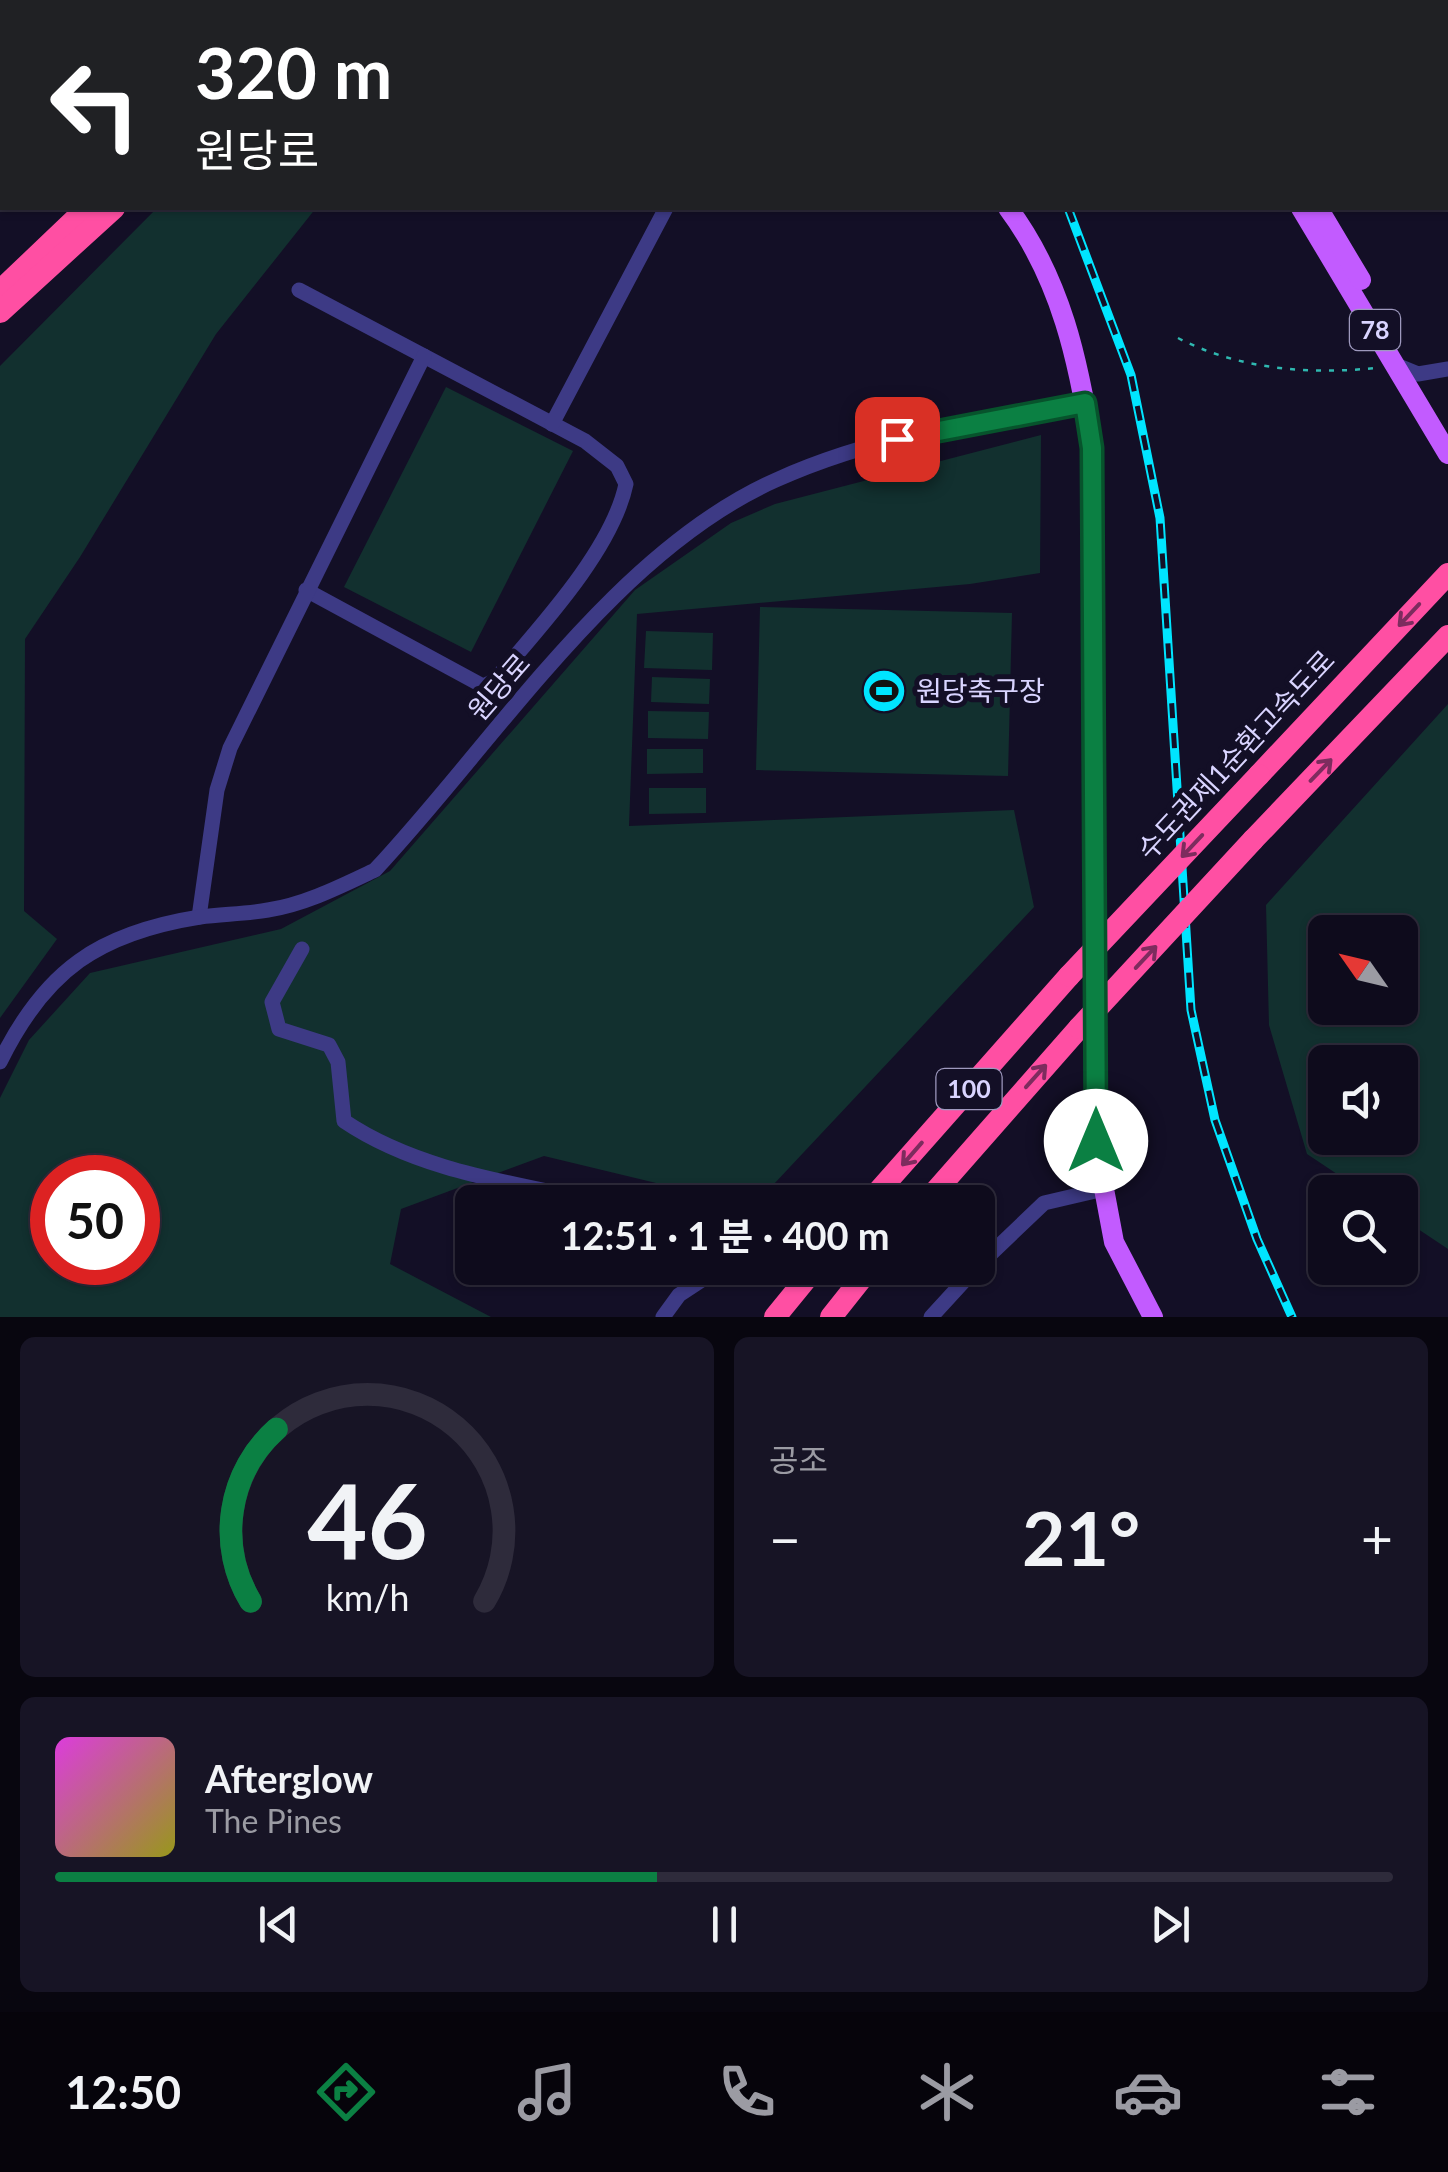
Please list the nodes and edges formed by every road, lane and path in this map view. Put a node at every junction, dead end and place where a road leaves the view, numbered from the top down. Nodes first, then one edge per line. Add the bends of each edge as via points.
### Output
1 (102, 210) edge
2 (103, 210) edge
3 (665, 210) edge
4 (1009, 210) edge
5 (1302, 210) edge
6 (1319, 210) edge
7 (299, 290) dead end
8 (0, 291) edge
9 (0, 312) edge
10 (1178, 338) dead end
11 (424, 356) junction
12 (1396, 366) junction
13 (1448, 369) edge
14 (1418, 374) junction
15 (1085, 403) junction
16 (552, 424) junction
17 (1448, 428) edge
18 (1448, 454) edge
19 (1448, 574) edge
20 (306, 590) junction
21 (1448, 636) edge
22 (199, 918) junction
23 (302, 949) dead end
24 (0, 1062) edge
25 (527, 1185) edge
26 (885, 1185) edge
27 (941, 1185) edge
28 (1104, 1189) junction
29 (995, 1249) edge
30 (694, 1285) edge
31 (801, 1285) edge
32 (856, 1285) edge
33 (960, 1285) edge
34 (662, 1317) edge
35 (774, 1317) edge
36 (831, 1317) edge
37 (931, 1317) edge
38 (1153, 1317) edge

1 - 8 highway
2 - 9 highway
3 - 16 street
4 - 15 main road via 1038,255 1078,354
5 - 12 main road, 78
6 - 14 main road, 78
7 - 11 street
10 - 12 path via 1226,359 1308,373
11 - 16 street
11 - 20 street
12 - 14 street
12 - 18 main road, 78
13 - 14 street
14 - 17 main road, 78
15 - 22 street, 원당로 via 868,446 774,480 694,526 633,575 375,870 271,910
15 - 28 main road via 1092,448 1096,1141
16 - 20 street via 617,466 626,484 623,498 569,593 494,681 474,685
19 -> 26 highway, 수도권제1순환고속도로 / 100, bridge via 1069,976
20 - 22 street via 230,748 217,790
27 -> 21 highway, 100, bridge via 1079,1028
22 - 24 street, 원당로 via 121,937 71,964 32,1006
23 - 25 street via 272,1002 279,1029 329,1045 338,1062 344,1120 380,1145
28 - 29 street via 1044,1202
28 - 38 main road via 1114,1242
30 - 34 street
31 - 35 highway
32 - 36 highway
33 - 37 street

